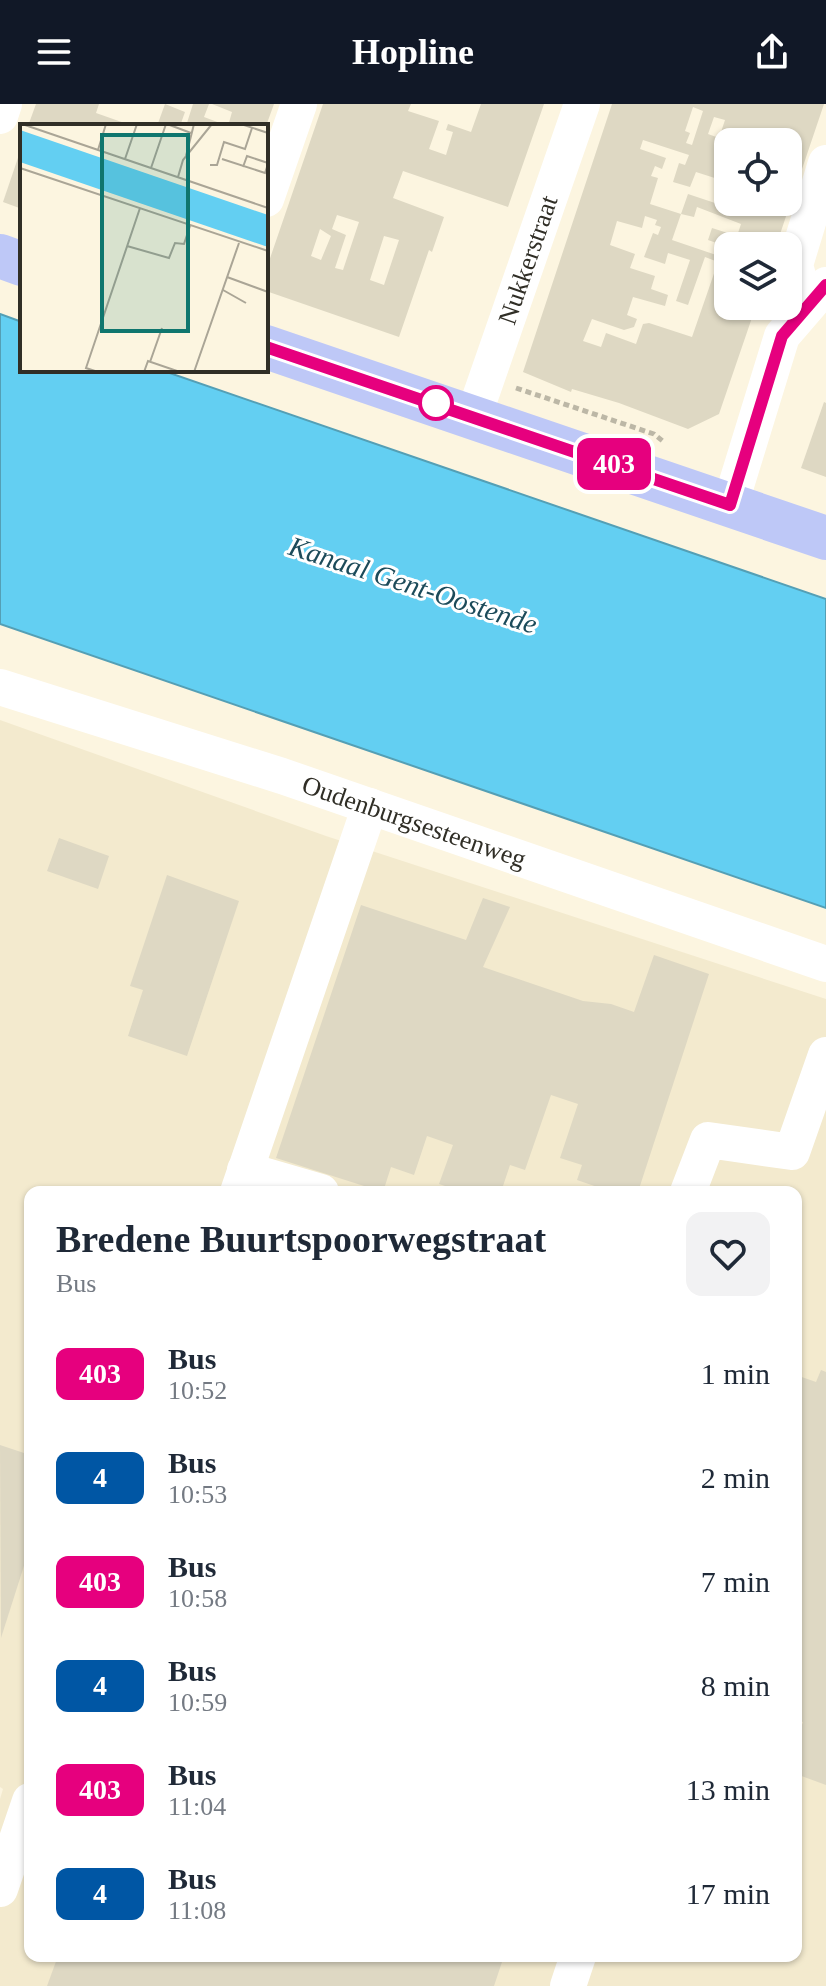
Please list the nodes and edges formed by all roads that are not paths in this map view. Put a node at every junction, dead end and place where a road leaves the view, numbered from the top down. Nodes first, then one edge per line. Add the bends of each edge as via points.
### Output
1 (4, 104) edge
2 (299, 104) edge
3 (582, 104) edge
4 (0, 116) edge
5 (826, 163) edge
6 (268, 193) edge
7 (0, 256) edge
8 (20, 263) edge
9 (816, 295) edge
10 (268, 348) edge
11 (474, 415) junction
12 (730, 505) junction
13 (826, 538) edge
14 (0, 687) edge
15 (370, 806) junction
16 (826, 964) edge
17 (826, 1055) edge
18 (241, 1181) edge
19 (277, 1186) edge
20 (690, 1186) edge
21 (24, 1819) edge
22 (0, 1889) edge
23 (576, 1962) edge
24 (568, 1986) edge

1 - 4 street
2 - 6 street
3 - 11 street, Nukkerstraat
5 - 9 street via 795,265
7 - 8 main road
9 - 12 street via 782,336
10 - 11 main road
11 - 12 main road
12 - 13 main road
14 - 15 street, Oudenburgsesteenweg
15 - 16 street, Oudenburgsesteenweg
15 - 18 street
17 - 20 street via 792,1152 708,1140
18 - 19 street
21 - 22 street
23 - 24 street

